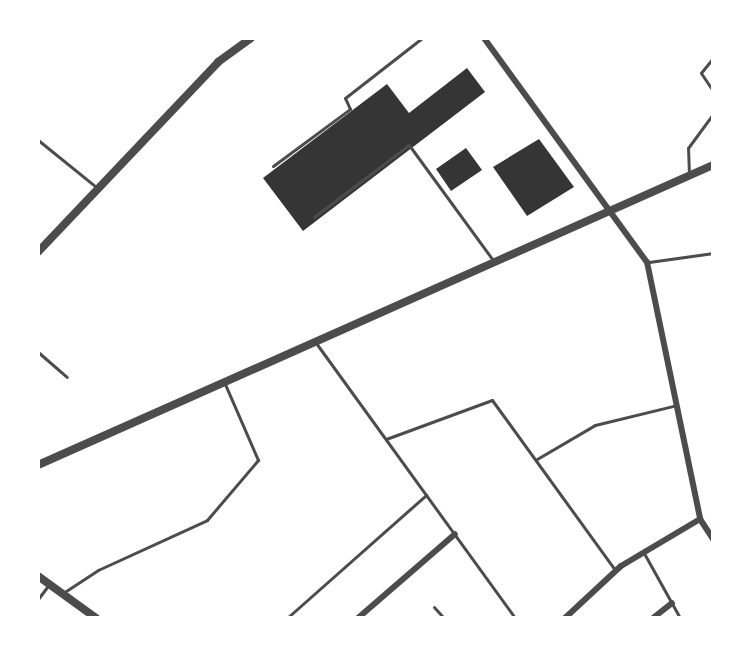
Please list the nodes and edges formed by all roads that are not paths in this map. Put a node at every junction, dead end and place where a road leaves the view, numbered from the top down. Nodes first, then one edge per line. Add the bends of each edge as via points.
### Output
1 (251, 38) edge
2 (422, 38) edge
3 (484, 38) edge
4 (713, 58) edge
5 (713, 91) edge
6 (713, 114) edge
7 (38, 140) edge
8 (713, 165) edge
9 (273, 166) dead end
10 (689, 175) junction
11 (96, 187) junction
12 (612, 206) junction
13 (314, 217) dead end
14 (38, 252) edge
15 (713, 254) edge
16 (493, 260) junction
17 (647, 262) junction
18 (314, 340) junction
19 (38, 352) edge
20 (67, 377) dead end
21 (224, 381) junction
22 (677, 405) junction
23 (386, 439) junction
24 (536, 460) junction
25 (38, 465) edge
26 (426, 495) junction
27 (700, 519) junction
28 (455, 534) junction
29 (713, 539) edge
30 (643, 553) junction
31 (616, 571) junction
32 (38, 576) edge
33 (49, 584) junction
34 (63, 593) junction
35 (38, 599) edge
36 (672, 603) junction
37 (434, 607) dead end
38 (96, 618) edge
39 (287, 618) edge
40 (358, 618) edge
41 (444, 618) edge
42 (515, 618) edge
43 (565, 618) edge
44 (653, 618) edge
45 (680, 618) edge

1 - 11 street via 218,62
2 - 9 lane via 345,98 350,109
3 - 12 street
4 - 5 lane via 701,73
6 - 10 lane via 688,148
7 - 11 lane
8 - 10 street
10 - 12 street
11 - 14 street
12 - 16 street
12 - 17 street
13 - 16 lane via 409,145
15 - 17 lane
16 - 18 street
17 - 22 street
18 - 21 street
18 - 23 lane
19 - 20 lane
21 - 25 street
21 - 34 lane via 258,460 207,520 98,570
22 - 24 lane via 595,425
22 - 27 street
23 - 24 lane via 492,400
23 - 26 lane
24 - 31 lane
26 - 28 lane
26 - 39 lane
27 - 29 street
27 - 30 street
28 - 40 street
28 - 42 lane
30 - 31 street
30 - 36 lane
31 - 43 street
32 - 33 street
33 - 34 street
33 - 35 lane
34 - 38 street
36 - 44 street
36 - 45 lane
37 - 41 lane

